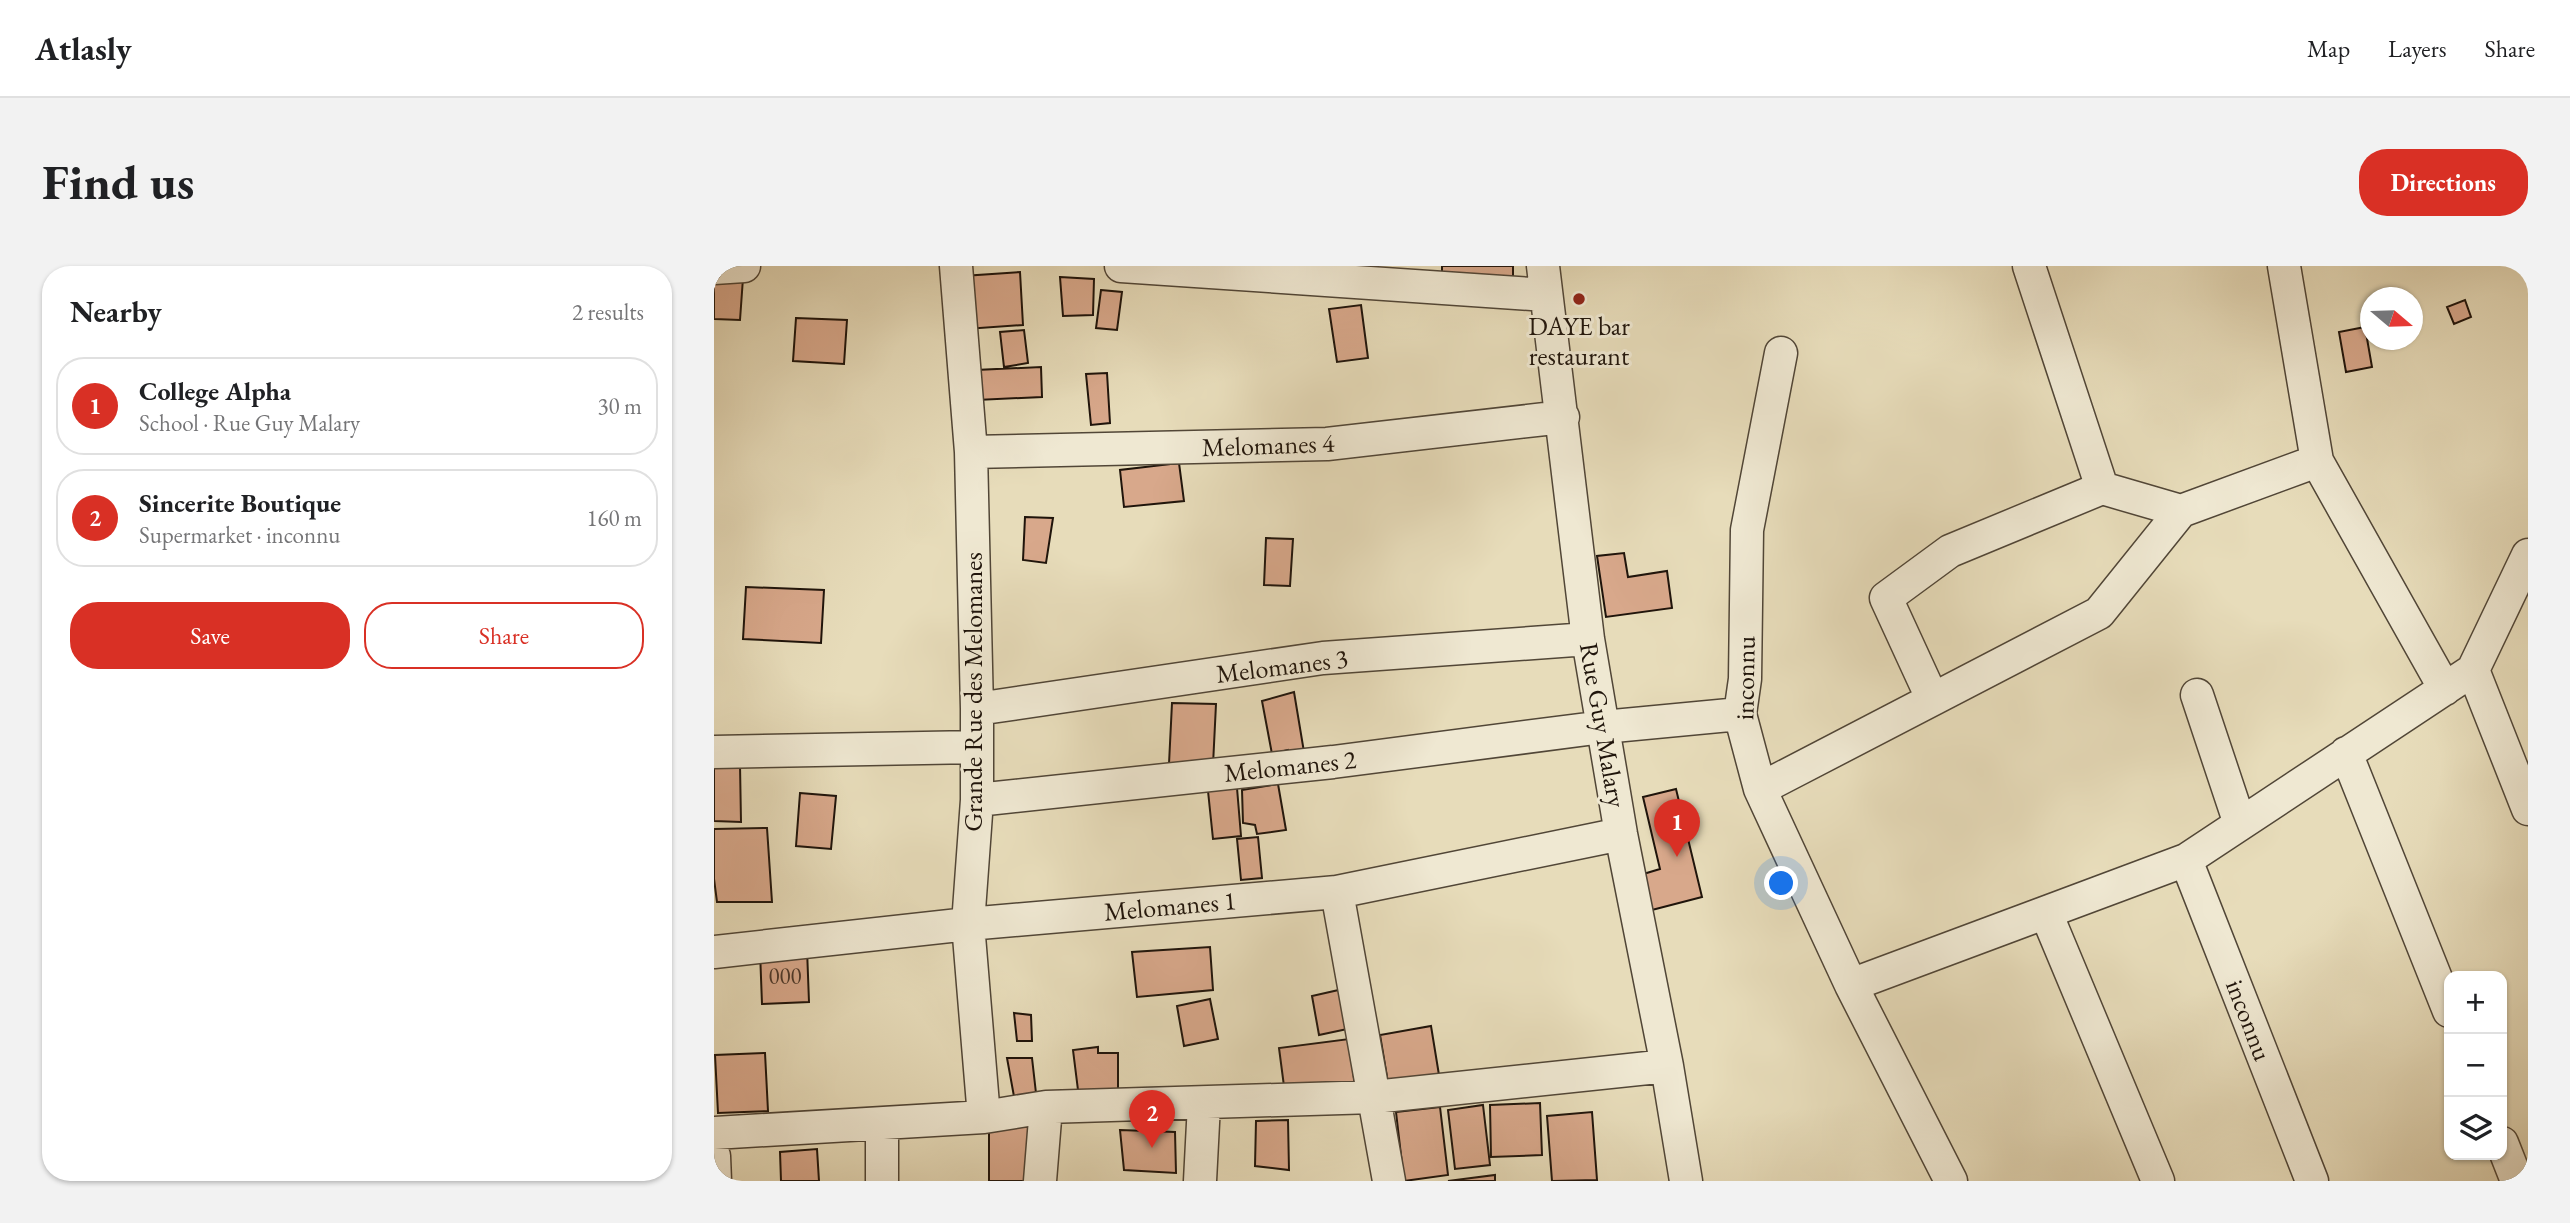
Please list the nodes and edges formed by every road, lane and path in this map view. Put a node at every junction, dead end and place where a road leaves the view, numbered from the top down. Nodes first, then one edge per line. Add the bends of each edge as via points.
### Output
1 (744, 266) edge
2 (956, 266) edge
3 (1121, 266) edge
4 (2029, 266) edge
5 (2284, 266) edge
6 (714, 268) edge
7 (1544, 281) edge
8 (1780, 353) dead end
9 (1563, 417) junction
10 (971, 452) junction
11 (2317, 461) junction
12 (2102, 488) junction
13 (2181, 511) junction
14 (2528, 555) edge
15 (1588, 639) junction
16 (2473, 670) junction
17 (2445, 689) junction
18 (2197, 695) dead end
19 (1932, 698) junction
20 (977, 709) junction
21 (1740, 714) junction
22 (1603, 727) junction
23 (977, 747) junction
24 (714, 752) edge
25 (2346, 753) junction
26 (1760, 789) junction
27 (976, 800) junction
28 (2528, 809) edge
29 (2240, 824) junction
30 (1621, 834) junction
31 (2186, 860) junction
32 (1337, 892) junction
33 (2046, 913) junction
34 (968, 924) junction
35 (714, 953) edge
36 (1851, 985) junction
37 (2444, 998) edge
38 (1667, 1066) junction
39 (1374, 1097) junction
40 (1204, 1104) junction
41 (1046, 1107) junction
42 (985, 1117) junction
43 (882, 1125) junction
44 (714, 1133) edge
45 (714, 1156) edge
46 (2507, 1156) edge
47 (715, 1181) edge
48 (882, 1181) edge
49 (1040, 1181) edge
50 (1200, 1181) edge
51 (1389, 1181) edge
52 (1686, 1181) edge
53 (1951, 1181) edge
54 (2158, 1181) edge
55 (2312, 1181) edge
56 (2517, 1181) edge

1 - 6 street
2 - 10 street, Grande Rue des Melomanes
3 - 7 street
4 - 12 street
5 - 11 street
7 - 9 street, Rue Guy Malary
8 - 21 street, inconnu via 1747,530 1745,679
9 - 10 street, Melomanes 4 via 1327,444
9 - 15 street, Rue Guy Malary
10 - 20 street, Grande Rue des Melomanes
11 - 13 street
11 - 17 street
12 - 13 street
12 - 19 street via 1950,551 1886,598
13 - 19 street via 2099,612
14 - 16 street
15 - 20 street, Melomanes 3 via 1323,658
15 - 22 street, Rue Guy Malary
16 - 17 street
16 - 28 street
17 - 25 street
18 - 29 street
19 - 26 street
20 - 23 street, Grande Rue des Melomanes
21 - 22 street, Melomanes 2
21 - 26 street, inconnu
22 - 27 street, Melomanes 2
22 - 30 street, Rue Guy Malary
23 - 24 street
23 - 27 street, Grande Rue des Melomanes
25 - 29 street
25 - 37 street
26 - 36 street, inconnu
27 - 34 street, Grande Rue des Melomanes
29 - 31 street
30 - 32 street, Melomanes 1
30 - 38 street, Rue Guy Malary
31 - 33 street
31 - 55 street, inconnu
32 - 34 street, Melomanes 1
32 - 39 street
33 - 36 street
33 - 54 street
34 - 35 street, Melomanes 1
34 - 42 street, Grande Rue des Melomanes
36 - 53 street, inconnu
38 - 39 street
38 - 52 street, Rue Guy Malary
39 - 40 street
39 - 51 street
40 - 41 street
40 - 50 street
41 - 42 street
41 - 49 street
42 - 43 street
43 - 44 street
43 - 48 street
45 - 47 street
46 - 56 street

